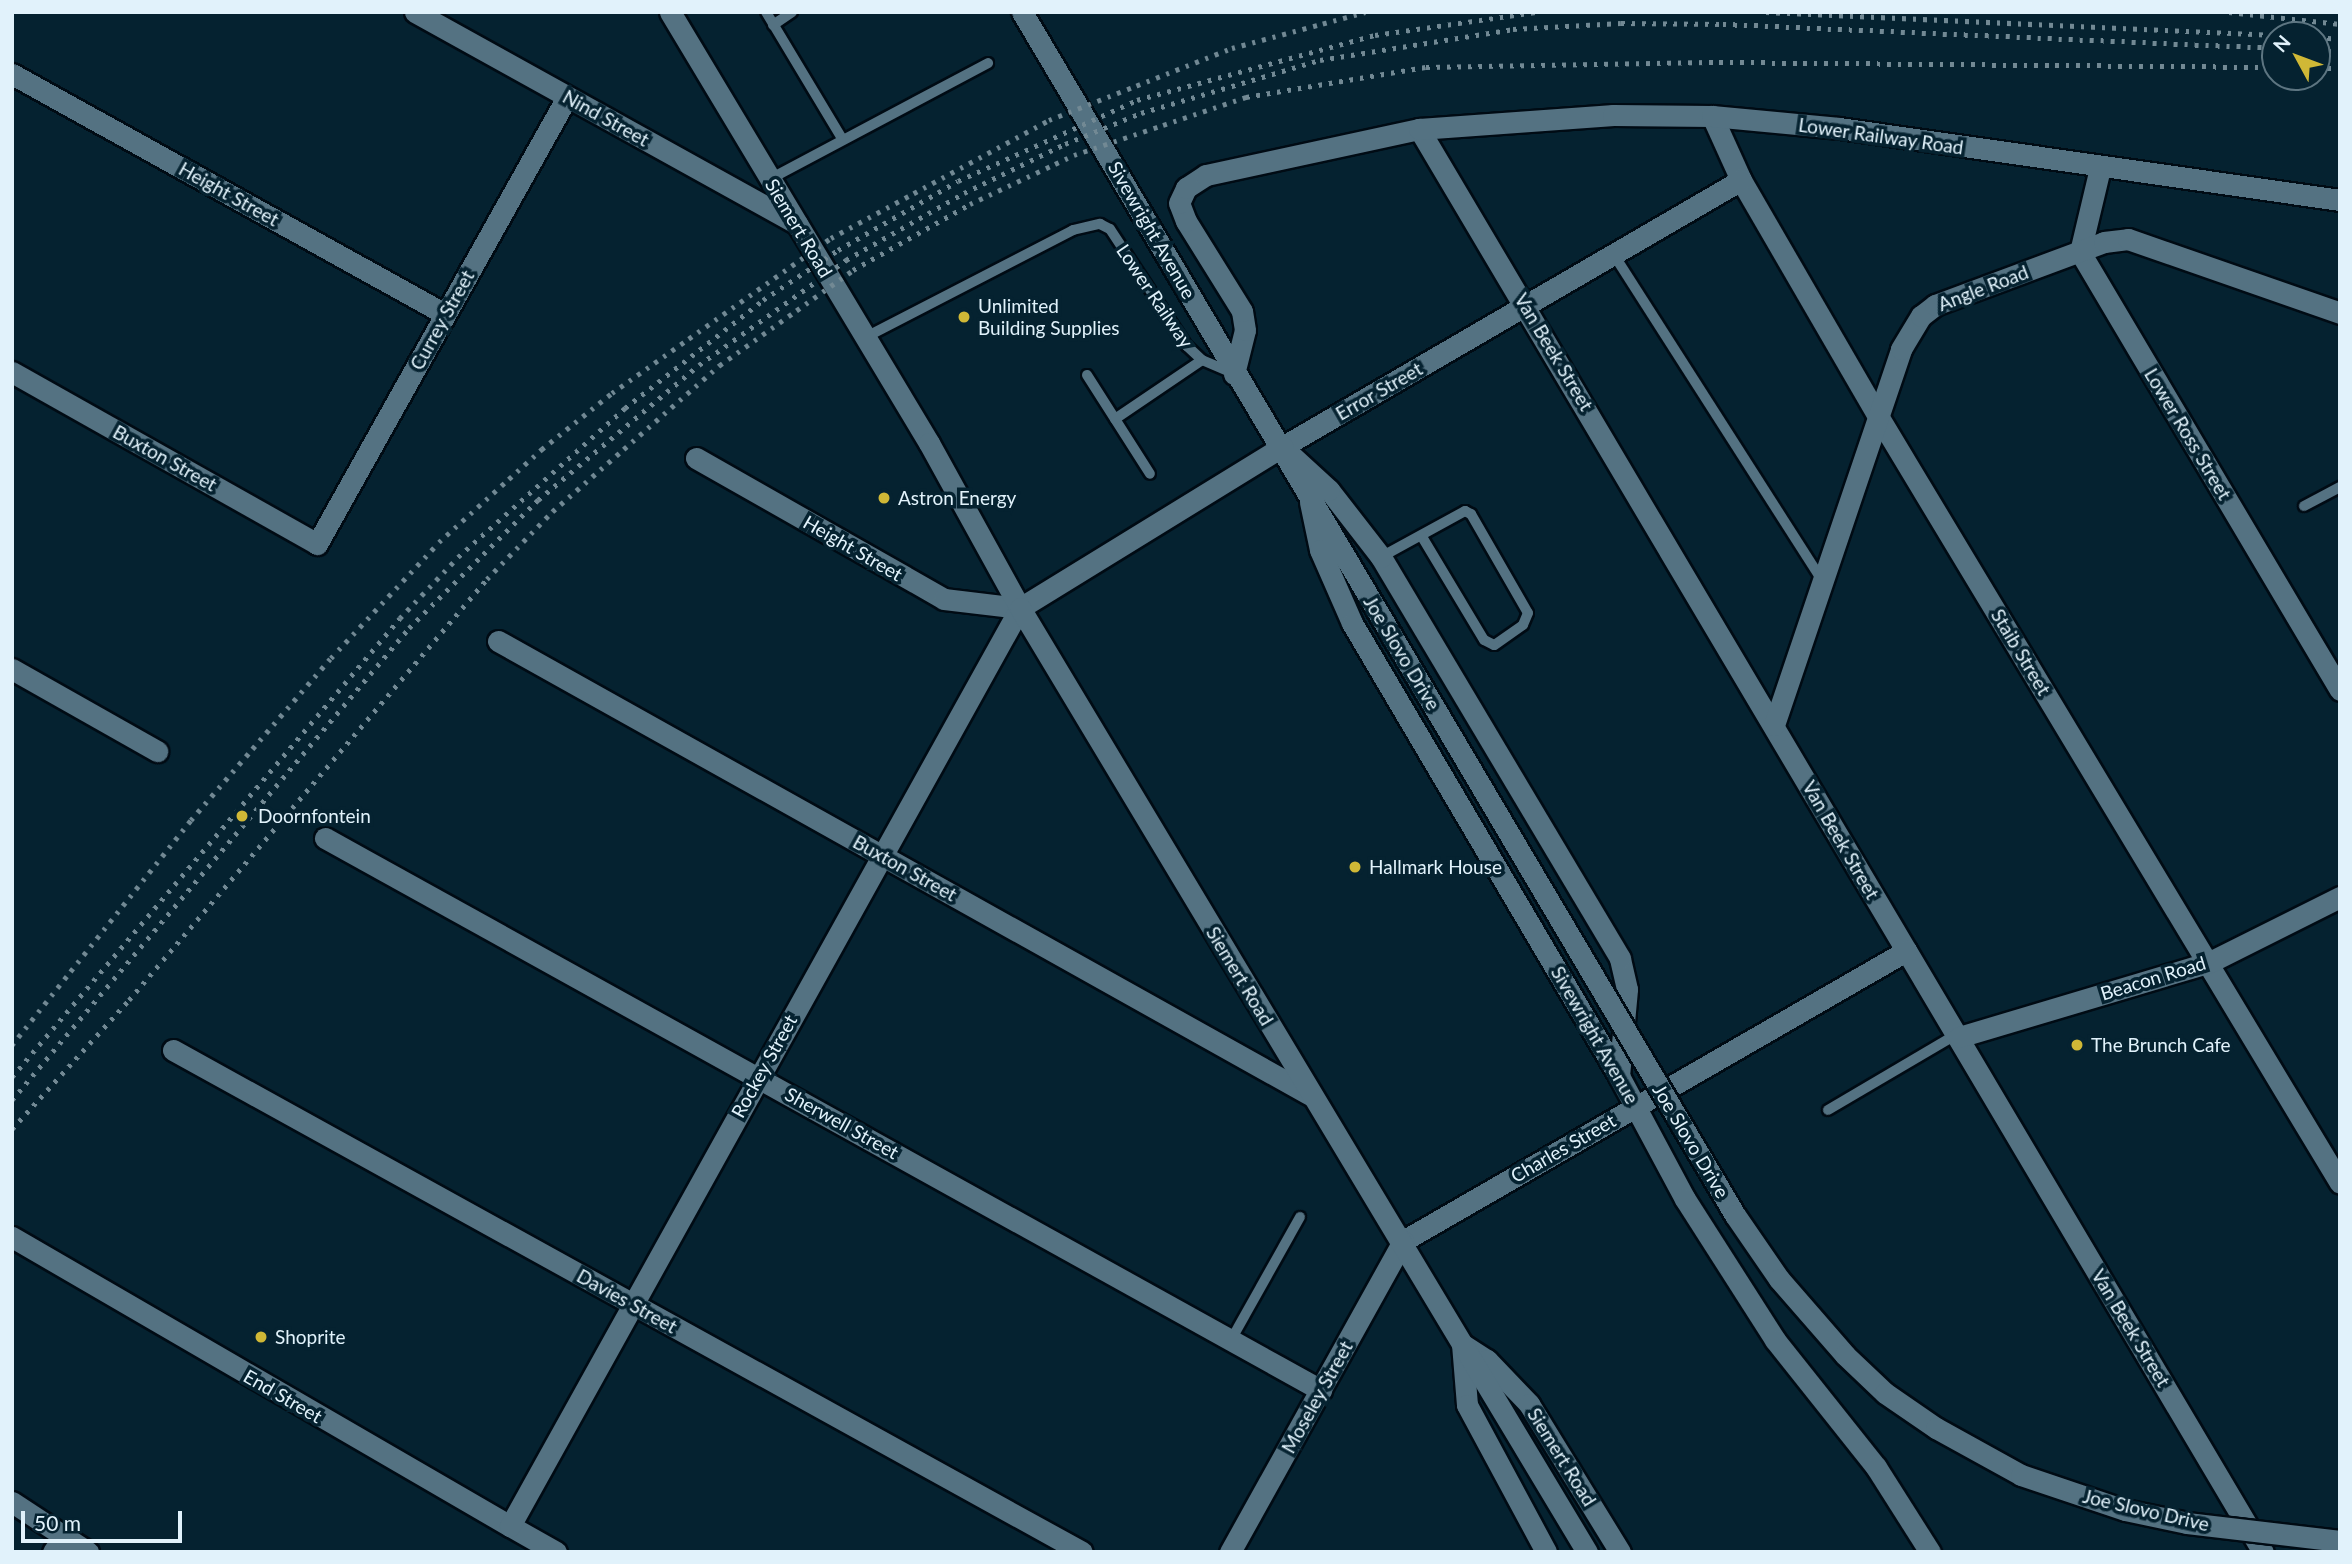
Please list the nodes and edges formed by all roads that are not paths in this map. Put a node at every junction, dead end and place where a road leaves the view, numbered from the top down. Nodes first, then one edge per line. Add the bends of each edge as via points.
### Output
1 (415, 12) edge
2 (670, 12) edge
3 (766, 12) edge
4 (792, 12) edge
5 (1022, 12) edge
6 (773, 25) junction
7 (988, 63) dead end
8 (12, 74) edge
9 (567, 97) junction
10 (1712, 116) junction
11 (1419, 129) junction
12 (843, 141) junction
13 (2100, 168) junction
14 (770, 179) junction
15 (1741, 180) junction
16 (2340, 200) edge
17 (797, 224) junction
18 (2080, 252) junction
19 (1614, 255) junction
20 (1527, 306) junction
21 (2340, 313) edge
22 (445, 314) junction
23 (866, 337) junction
24 (1202, 360) junction
25 (12, 372) edge
26 (1234, 374) junction
27 (1087, 375) dead end
28 (1878, 416) junction
29 (1115, 419) junction
30 (1282, 447) junction
31 (696, 458) dead end
32 (1150, 474) dead end
33 (2340, 487) edge
34 (1308, 493) junction
35 (2304, 506) dead end
36 (1421, 536) junction
37 (317, 544) joint
38 (1381, 557) junction
39 (1822, 580) junction
40 (1020, 607) junction
41 (498, 641) dead end
42 (12, 669) edge
43 (2340, 690) edge
44 (1774, 725) junction
45 (157, 751) dead end
46 (325, 838) dead end
47 (881, 855) junction
48 (2340, 897) edge
49 (1906, 951) junction
50 (2210, 962) junction
51 (1958, 1036) junction
52 (173, 1050) dead end
53 (758, 1076) junction
54 (1619, 1076) junction
55 (1312, 1096) junction
56 (1636, 1105) junction
57 (1828, 1110) dead end
58 (2340, 1183) edge
59 (1300, 1217) dead end
60 (12, 1237) edge
61 (1403, 1241) junction
62 (632, 1304) junction
63 (1231, 1340) junction
64 (1462, 1344) junction
65 (1321, 1390) junction
66 (12, 1502) edge
67 (510, 1526) junction
68 (55, 1538) edge
69 (2340, 1541) edge
70 (88, 1552) edge
71 (556, 1552) edge
72 (1082, 1552) edge
73 (1230, 1552) edge
74 (1546, 1552) edge
75 (1587, 1552) edge
76 (1620, 1552) edge
77 (1930, 1552) edge
78 (2263, 1552) edge

1 - 9 street, Nind Street
2 - 14 street, Siemert Road
3 - 6 lane
4 - 6 lane
5 - 26 street, Sivewright Avenue via 1159,237
6 - 12 lane
7 - 12 lane
8 - 22 street, Height Street
9 - 17 street, Nind Street
9 - 22 street, Currey Street
10 - 11 street, Lower Railway Road via 1613,115
10 - 13 street, Lower Railway Road via 1839,128
10 - 15 street, Staib Street
11 - 20 street, Van Beek Street
11 - 26 street via 1219,172 1186,188 1179,203 1186,221 1241,311 1245,330
12 - 14 lane
13 - 16 street, Lower Railway Road
13 - 18 street
14 - 17 street, Siemert Road
15 - 19 street, Error Street
15 - 28 street, Staib Street
17 - 23 street, Siemert Road
18 - 21 street, Angle Road via 2115,239 2141,242
18 - 28 street, Angle Road via 1958,295 1921,316 1901,349
18 - 43 street, Lower Ross Street
19 - 20 street, Error Street
19 - 39 lane
20 - 30 street, Error Street
20 - 44 street, Van Beek Street
22 - 37 street, Currey Street
23 - 24 lane, Lower Railway via 1073,230 1100,224 1110,229 1177,335
23 - 40 street, Siemert Road
24 - 26 lane, Lower Railway
24 - 29 lane
25 - 37 street, Buxton Street
26 - 30 street, Sivewright Avenue
27 - 29 lane
28 - 39 street, Angle Road
28 - 50 street, Staib Street
29 - 32 lane
30 - 34 street, Joe Slovo Drive
30 - 38 street via 1329,491
30 - 40 street, Error Street
31 - 40 street, Height Street via 944,599
33 - 35 lane
34 - 54 street, Sivewright Avenue via 1320,551 1352,623
34 - 69 street, Joe Slovo Drive, bridge via 1735,1215 1779,1279 1845,1355 1885,1393 1936,1428 2021,1475 2077,1496 2174,1520
36 - 36 lane via 1484,640 1494,645 1523,625 1528,613 1475,517 1465,511
36 - 38 lane
38 - 54 street via 1620,958 1627,989
39 - 44 street, Angle Road
40 - 47 street, Rockey Street
40 - 55 street, Siemert Road
41 - 47 street, Buxton Street
42 - 45 street
44 - 49 street, Van Beek Street
46 - 53 street, Sherwell Street
47 - 53 street, Rockey Street
47 - 55 street, Buxton Street
48 - 50 street, Beacon Road
49 - 51 street, Van Beek Street
49 - 56 street, Charles Street
50 - 51 street, Beacon Road
50 - 58 street, Staib Street
51 - 57 lane
51 - 78 street, Van Beek Street
52 - 62 street, Davies Street
53 - 62 street, Rockey Street
53 - 63 street, Sherwell Street
54 - 56 street, Sivewright Avenue
55 - 61 street, Siemert Road
56 - 61 street, Charles Street
56 - 77 street, Sivewright Avenue via 1722,1260 1775,1340 1876,1467
59 - 63 lane
60 - 67 street, End Street
61 - 64 street, Siemert Road
61 - 65 street, Moseley Street
62 - 67 street, Rockey Street
62 - 72 street, Davies Street
63 - 65 street, Sherwell Street
64 - 74 street, Siemert Road via 1466,1405
64 - 75 street, Siemert Road
64 - 76 street, Siemert Road via 1487,1360 1529,1404
65 - 73 street, Moseley Street
66 - 68 street
67 - 71 street, End Street
68 - 70 street

